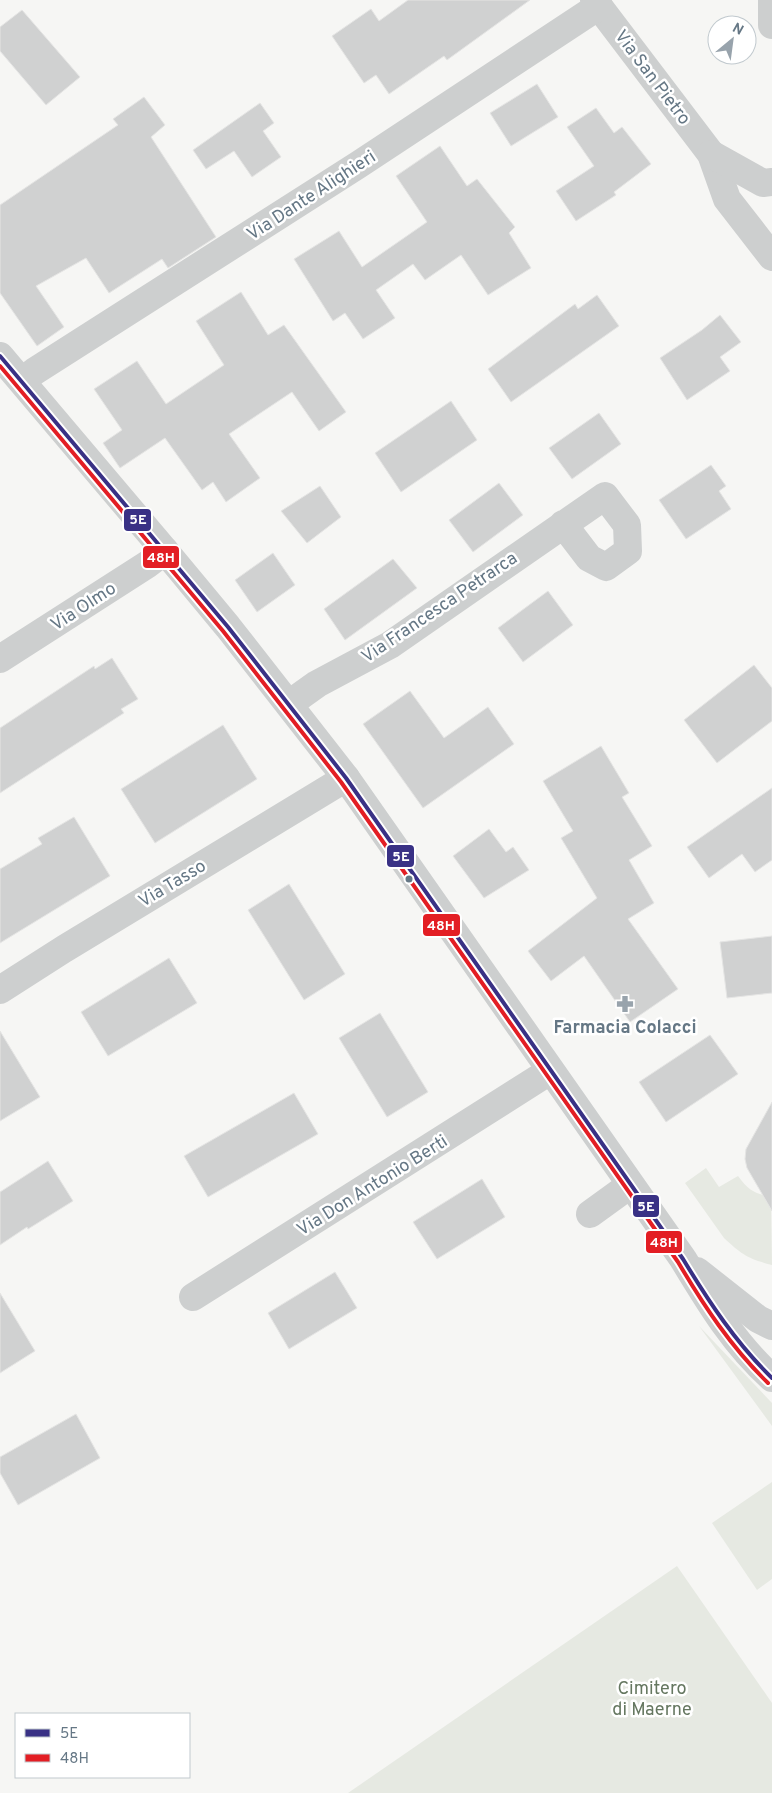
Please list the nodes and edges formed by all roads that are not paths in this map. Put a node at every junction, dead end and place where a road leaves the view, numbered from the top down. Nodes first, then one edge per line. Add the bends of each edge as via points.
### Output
1 (772, 0) edge
2 (597, 3) edge
3 (772, 25) edge
4 (711, 154) junction
5 (772, 182) edge
6 (772, 257) edge
7 (0, 356) edge
8 (22, 381) junction
9 (563, 524) dead end
10 (166, 551) junction
11 (0, 659) edge
12 (289, 704) junction
13 (346, 778) junction
14 (0, 990) edge
15 (550, 1071) junction
16 (630, 1185) junction
17 (590, 1214) dead end
18 (682, 1259) junction
19 (726, 1294) junction
20 (193, 1297) dead end
21 (772, 1306) edge
22 (772, 1326) edge
23 (771, 1377) edge

1 - 3 street
2 - 4 street, Via San Pietro
2 - 8 street, Via Dante Alighieri via 358,165
4 - 5 street, Via San Pietro via 763,183
4 - 6 street, Via San Pietro via 727,199
7 - 8 street
8 - 10 street
9 - 12 street, Via Francesca Petrarca via 390,645 316,684
10 - 11 street, Via Olmo
10 - 12 street
12 - 13 street
13 - 14 street, Via Tasso
13 - 15 street
15 - 16 street
15 - 20 street, Via Don Antonio Berti
16 - 17 street
16 - 18 street
18 - 19 street
18 - 23 street via 722,1323
19 - 21 street
19 - 22 street

